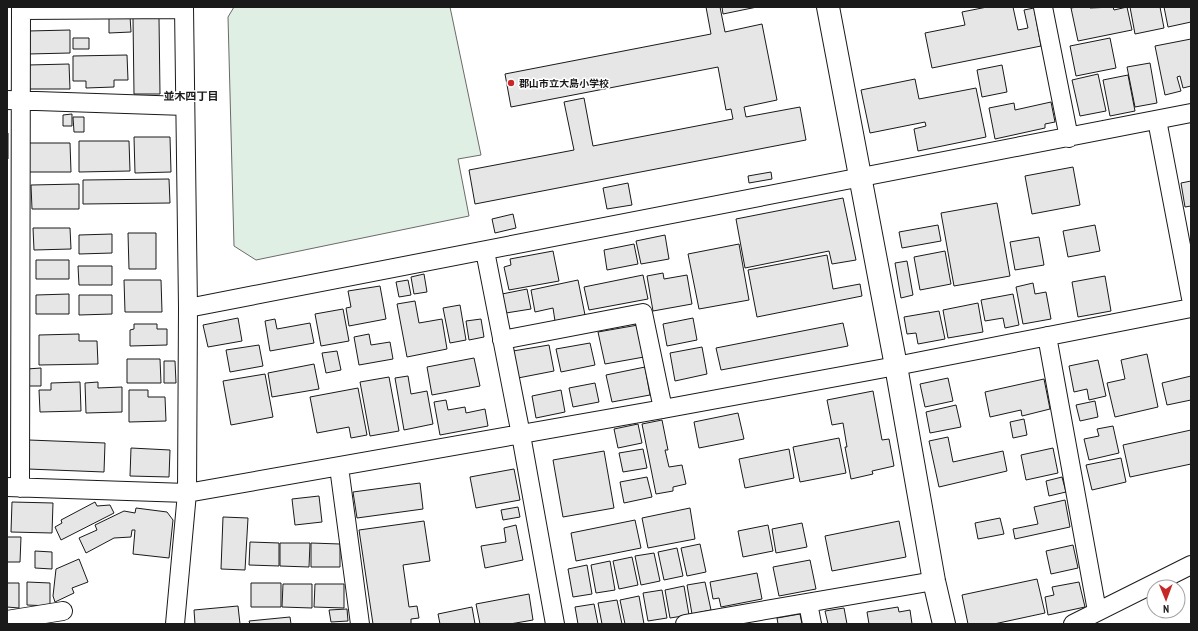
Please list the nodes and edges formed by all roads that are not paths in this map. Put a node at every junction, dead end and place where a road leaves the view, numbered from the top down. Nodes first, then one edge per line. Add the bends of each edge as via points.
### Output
1 (828, 7) edge
2 (1042, 7) edge
3 (184, 8) edge
4 (21, 9) edge
5 (14, 101) edge
6 (185, 106) junction
7 (1191, 113) edge
8 (1157, 120) junction
9 (1069, 138) junction
10 (860, 177) junction
11 (485, 251) junction
12 (1191, 298) edge
13 (188, 308) junction
14 (1191, 308) edge
15 (1047, 336) junction
16 (502, 340) junction
17 (896, 366) junction
18 (663, 409) junction
19 (521, 435) junction
20 (339, 467) junction
21 (14, 488) edge
22 (187, 493) junction
23 (1191, 565) edge
24 (934, 581) junction
25 (808, 603) junction
26 (63, 610) dead end
27 (1097, 611) junction
28 (7, 620) edge
29 (732, 620) edge
30 (176, 624) edge
31 (360, 624) edge
32 (554, 624) edge
33 (685, 624) edge
34 (812, 624) edge
35 (944, 624) edge
36 (1073, 624) edge

1 - 10 street
2 - 9 street
3 - 4 street
3 - 6 street
4 - 5 street
5 - 6 street
5 - 21 street
6 - 13 street
7 - 8 street
8 - 9 street
8 - 12 street
9 - 10 street
10 - 11 street
10 - 17 street
11 - 13 street
11 - 16 street
13 - 22 street
14 - 15 street
15 - 17 street
15 - 27 street
16 - 18 street via 643,312
16 - 19 street
17 - 18 street
17 - 24 street
18 - 19 street
19 - 20 street
19 - 32 street
20 - 22 street
20 - 31 street
21 - 22 street
22 - 30 street
23 - 27 street
24 - 25 street
24 - 35 street
25 - 29 street
25 - 34 street
26 - 28 street
27 - 36 street
29 - 33 street

